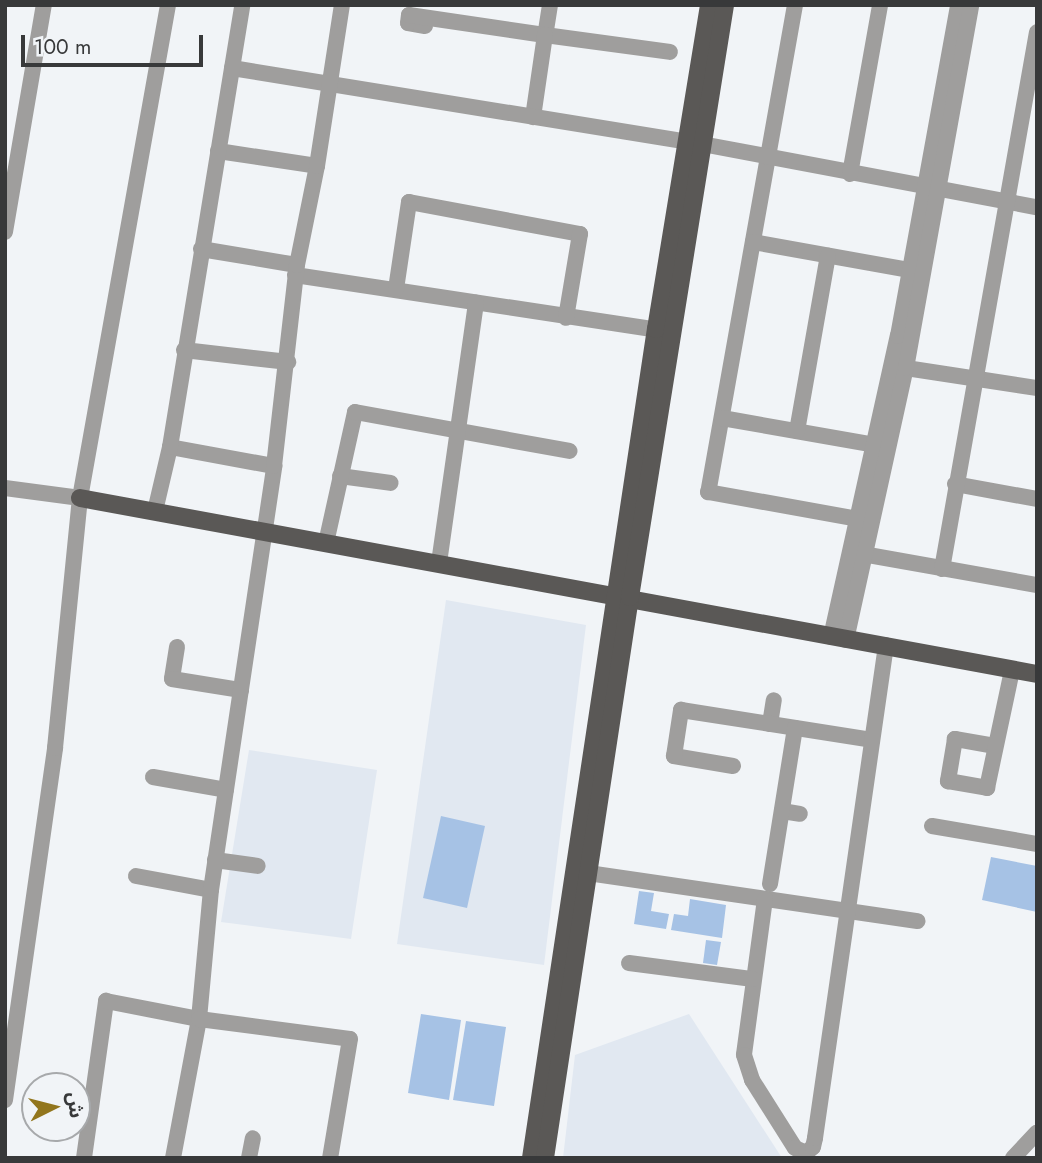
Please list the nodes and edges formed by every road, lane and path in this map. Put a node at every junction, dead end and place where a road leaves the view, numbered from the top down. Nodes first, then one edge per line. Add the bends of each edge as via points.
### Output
1 (44, 5) edge
2 (168, 5) edge
3 (242, 5) edge
4 (342, 5) edge
5 (550, 5) edge
6 (709, 5) edge
7 (725, 5) edge
8 (795, 5) edge
9 (880, 5) edge
10 (958, 5) edge
11 (971, 5) edge
12 (425, 26) dead end
13 (1037, 32) edge
14 (545, 35) junction
15 (670, 52) dead end
16 (232, 68) junction
17 (330, 82) junction
18 (533, 117) junction
19 (694, 143) junction
20 (218, 151) junction
21 (768, 159) junction
22 (317, 166) junction
23 (850, 174) junction
24 (931, 188) junction
25 (1006, 203) junction
26 (1037, 207) edge
27 (5, 233) edge
28 (753, 242) junction
29 (201, 249) junction
30 (828, 256) junction
31 (296, 270) junction
32 (909, 270) junction
33 (396, 289) junction
34 (476, 303) junction
35 (566, 318) junction
36 (664, 331) junction
37 (184, 350) junction
38 (288, 362) junction
39 (906, 369) junction
40 (973, 381) junction
41 (1037, 388) edge
42 (722, 418) junction
43 (457, 430) junction
44 (797, 431) junction
45 (875, 445) junction
46 (170, 447) junction
47 (569, 451) dead end
48 (274, 466) junction
49 (340, 476) junction
50 (391, 483) dead end
51 (955, 484) junction
52 (5, 488) edge
53 (80, 498) junction
54 (1037, 499) edge
55 (155, 511) junction
56 (858, 519) junction
57 (264, 530) junction
58 (326, 543) junction
59 (859, 554) junction
60 (439, 563) junction
61 (943, 569) junction
62 (1037, 585) edge
63 (623, 596) junction
64 (839, 638) junction
65 (886, 645) junction
66 (177, 647) dead end
67 (1012, 670) junction
68 (1037, 674) edge
69 (241, 690) junction
70 (774, 700) dead end
71 (770, 724) junction
72 (795, 728) junction
73 (872, 740) junction
74 (995, 746) dead end
75 (733, 766) dead end
76 (153, 777) dead end
77 (226, 790) junction
78 (782, 811) junction
79 (800, 814) dead end
80 (932, 826) dead end
81 (1037, 844) edge
82 (215, 860) junction
83 (258, 866) dead end
84 (587, 873) junction
85 (136, 876) dead end
86 (211, 890) junction
87 (768, 891) junction
88 (848, 911) junction
89 (918, 921) dead end
90 (629, 963) dead end
91 (753, 979) junction
92 (199, 1019) junction
93 (5, 1100) edge
94 (1037, 1132) edge
95 (253, 1138) dead end
96 (84, 1158) edge
97 (173, 1158) edge
98 (249, 1158) edge
99 (330, 1158) edge
100 (531, 1158) edge
101 (545, 1158) edge
102 (1013, 1158) edge

1 - 27 street
2 - 53 street
3 - 16 street
4 - 17 street
5 - 14 street
6 - 19 main road
7 - 19 main road
8 - 21 street
9 - 23 street
10 - 24 street
11 - 24 street
12 - 14 street via 408,23 409,15
13 - 25 street
14 - 15 street
14 - 18 street
16 - 17 street
16 - 20 street
17 - 18 street
17 - 22 street
18 - 19 street
19 - 21 street
19 - 36 main road
20 - 22 street
20 - 29 street
21 - 23 street
21 - 28 street
22 - 31 street
23 - 24 street
24 - 25 street
24 - 32 street
24 - 39 street
25 - 26 street
25 - 40 street
28 - 30 street
28 - 42 street
29 - 31 street
29 - 37 street
30 - 32 street
30 - 44 street
31 - 33 street
31 - 38 street
32 - 45 street
33 - 34 street
33 - 35 street via 409,202 580,234
34 - 35 street
34 - 43 street
35 - 36 street
36 - 63 main road
37 - 38 street
37 - 46 street
38 - 48 street
39 - 40 street
39 - 59 street
40 - 41 street
40 - 51 street
42 - 44 street
42 - 56 street via 708,492
43 - 47 street
43 - 49 street via 355,412
43 - 60 street
44 - 45 street
45 - 56 street
46 - 48 street
46 - 55 street
48 - 57 street
49 - 50 street
49 - 58 street
51 - 54 street
51 - 61 street
52 - 53 street
53 - 55 main road
53 - 93 street via 55,748
55 - 57 main road
56 - 59 street
57 - 58 main road
57 - 69 street
58 - 60 main road
59 - 61 street
59 - 64 street
60 - 63 main road
61 - 62 street
63 - 64 main road
63 - 84 main road
63 - 100 main road
64 - 65 main road
65 - 67 main road
65 - 73 street
66 - 69 street via 172,678
67 - 68 main road
67 - 74 street
69 - 77 street
70 - 71 street
71 - 72 street
71 - 75 street via 681,710 674,756
72 - 73 street
72 - 78 street
73 - 88 street
76 - 77 street
77 - 82 street
78 - 79 street
78 - 87 street
80 - 81 street
82 - 83 street
82 - 86 street
84 - 87 street
84 - 101 main road
85 - 86 street
86 - 92 street
87 - 88 street
87 - 91 street
88 - 89 street
88 - 91 street via 815,1138 806,1153 795,1148 788,1137 752,1080 744,1055
90 - 91 street
92 - 96 street via 106,1001
92 - 97 street
92 - 99 street via 350,1040
94 - 102 street
95 - 98 street

